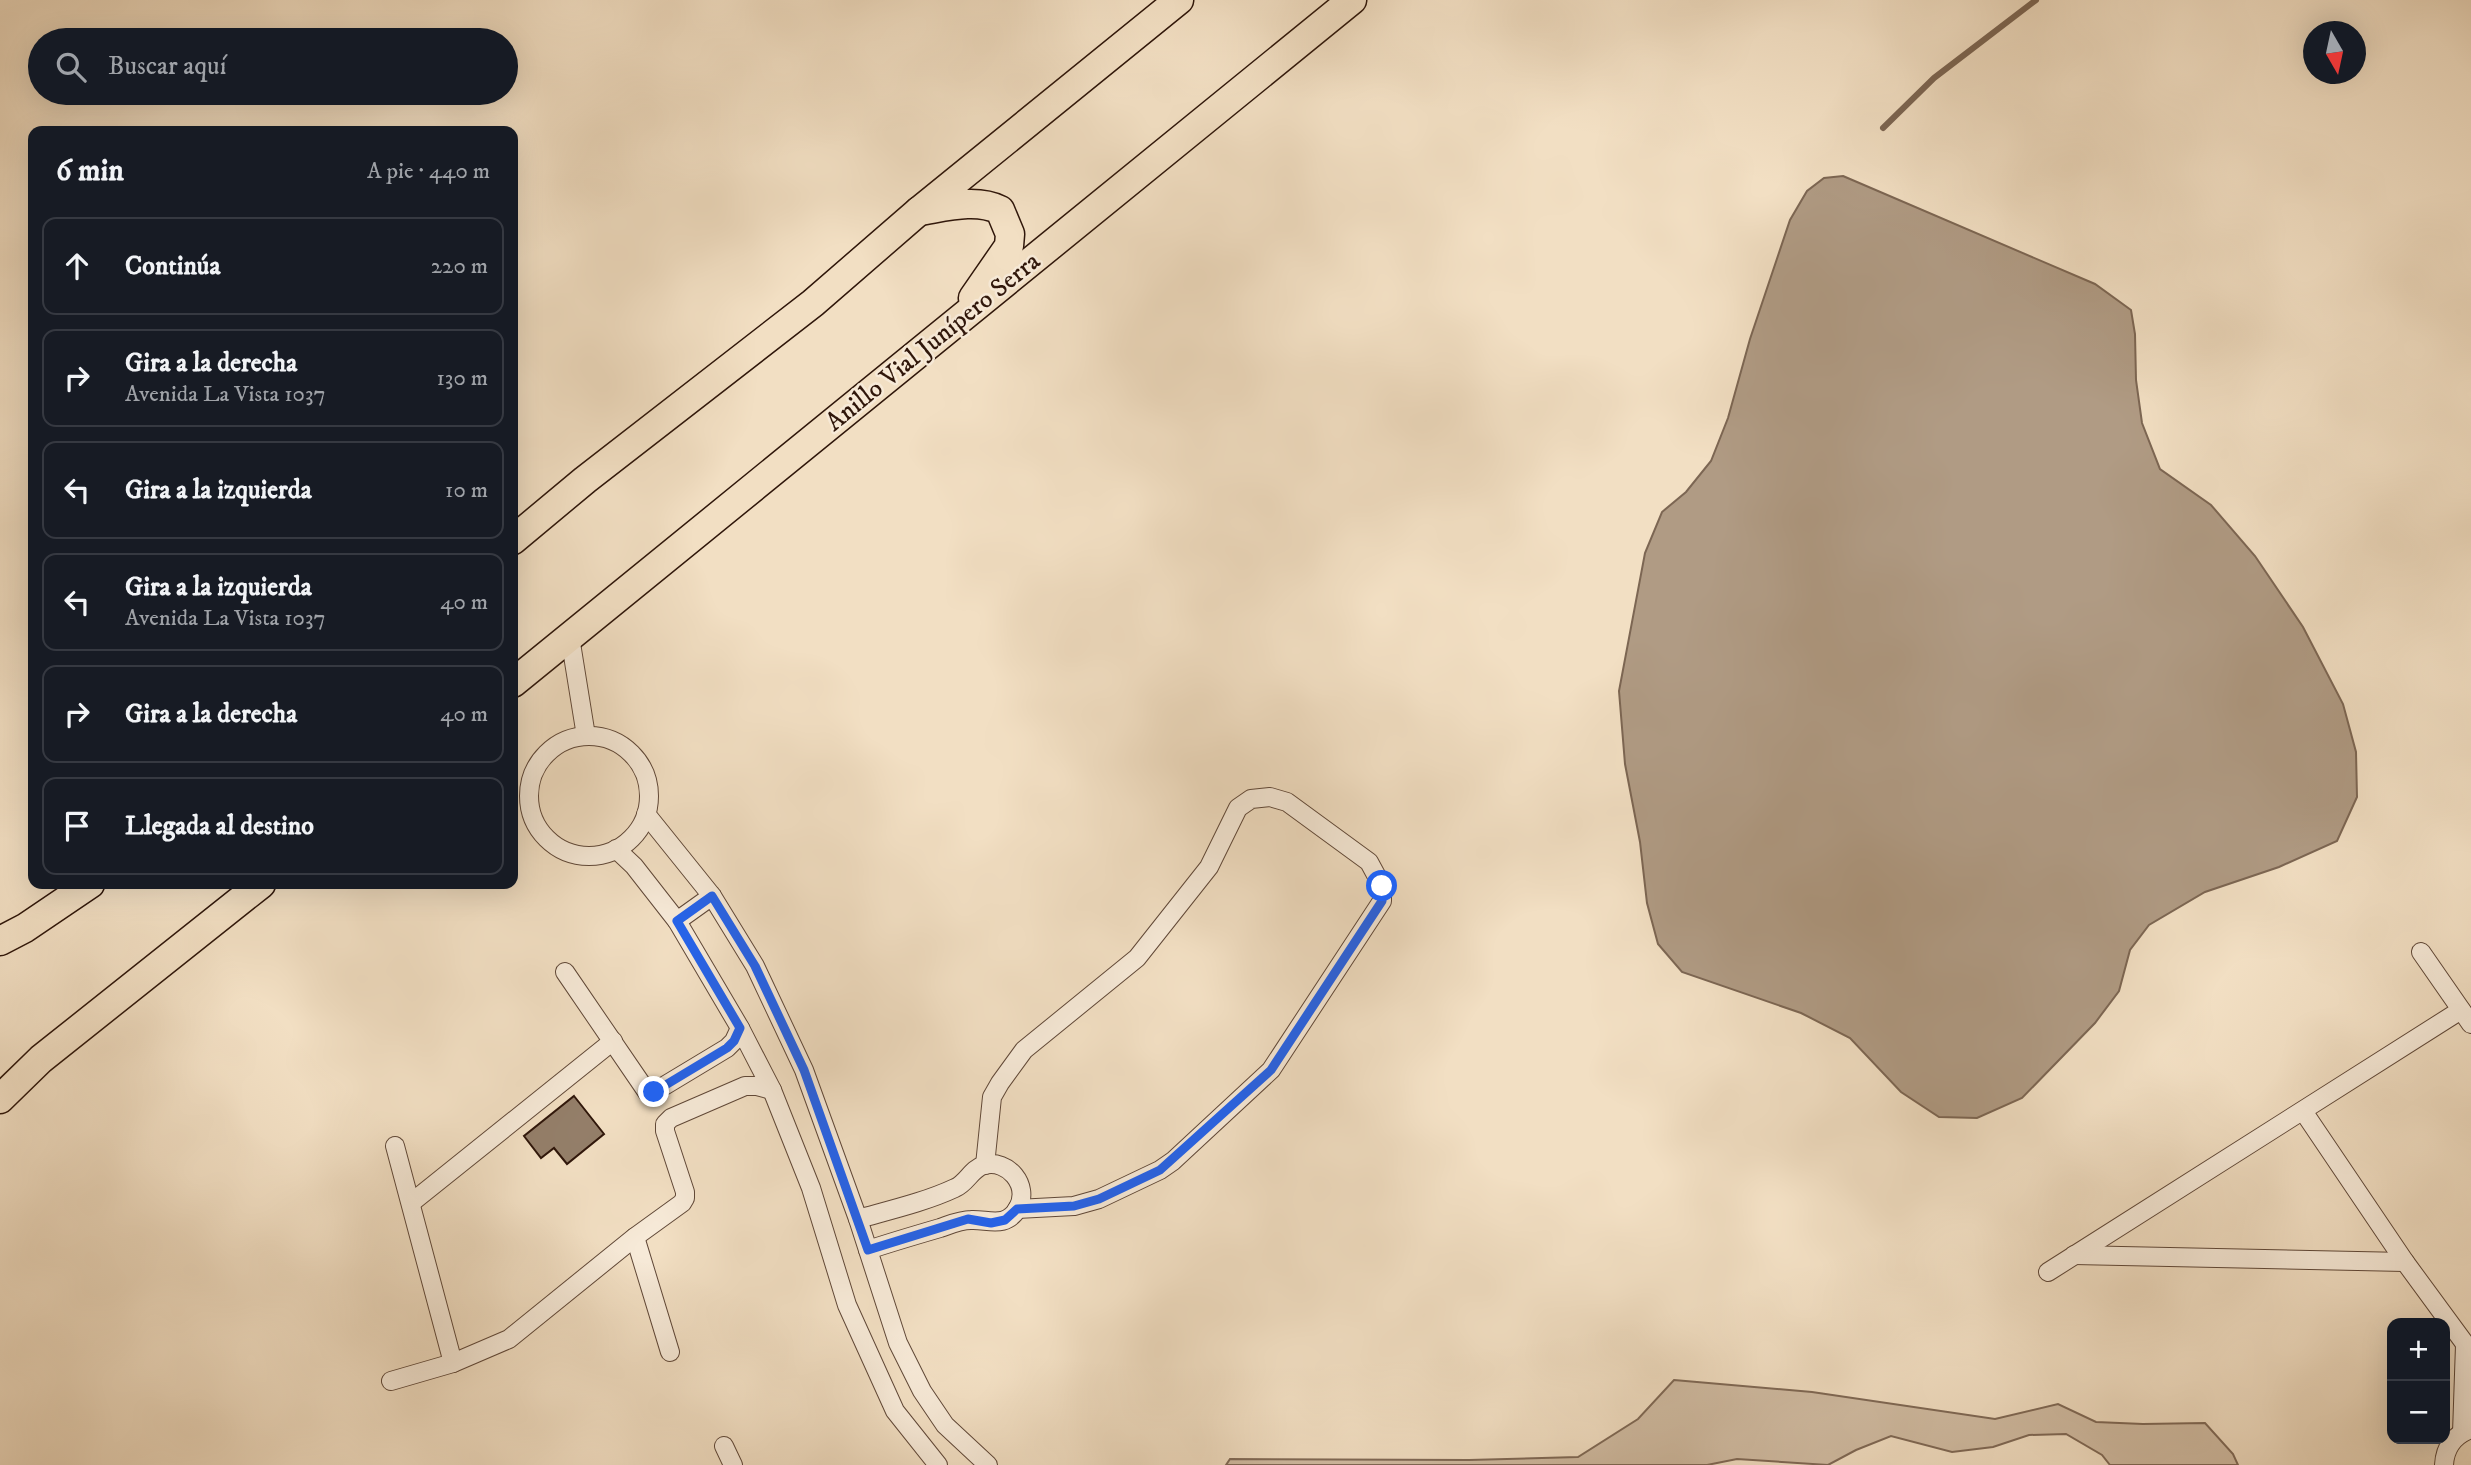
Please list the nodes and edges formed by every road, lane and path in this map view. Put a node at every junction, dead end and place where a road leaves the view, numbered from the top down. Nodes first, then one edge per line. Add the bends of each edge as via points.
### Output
1 (1179, 0) edge
2 (1352, 0) edge
3 (919, 211) junction
4 (956, 323) junction
5 (518, 536) edge
6 (570, 638) junction
7 (518, 679) edge
8 (586, 736) junction
9 (520, 793) edge
10 (646, 814) junction
11 (616, 849) junction
12 (83, 889) edge
13 (255, 889) edge
14 (712, 896) junction
15 (677, 921) junction
16 (0, 942) edge
17 (2421, 952) dead end
18 (565, 972) dead end
19 (2466, 1017) edge
20 (740, 1028) junction
21 (612, 1041) junction
22 (41, 1059) junction
23 (0, 1087) edge
24 (772, 1090) junction
25 (0, 1099) edge
26 (2303, 1111) junction
27 (395, 1146) dead end
28 (985, 1165) junction
29 (411, 1203) junction
30 (1017, 1209) junction
31 (858, 1219) junction
32 (635, 1237) junction
33 (868, 1250) junction
34 (2074, 1255) junction
35 (2405, 1262) junction
36 (2048, 1272) dead end
37 (2468, 1348) edge
38 (670, 1352) dead end
39 (453, 1363) junction
40 (391, 1381) dead end
41 (2466, 1431) edge
42 (724, 1446) dead end
43 (733, 1465) edge
44 (938, 1465) edge
45 (988, 1465) edge
46 (2444, 1465) edge

1 - 3 highway
2 - 4 highway, Anillo Vial Junípero Serra
3 - 4 highway via 988,204 1000,210 1010,234 1009,246
3 - 5 highway via 813,303
4 - 6 highway, Anillo Vial Junípero Serra
6 - 7 highway, Anillo Vial Junípero Serra
6 - 8 street
8 - 9 street via 563,741 545,754
8 - 10 street via 609,739 629,751 643,769 649,792
9 - 11 street via 547,840 568,852 592,856
10 - 11 street via 634,835
10 - 14 street
11 - 15 street
12 - 16 highway
13 - 22 highway
14 - 15 street
14 - 31 street via 755,966 804,1070
15 - 20 street
17 - 19 street
18 - 21 street
19 - 26 street
20 - 21 street via 727,1048 654,1092 640,1085
20 - 24 street
21 - 29 street
22 - 23 highway
22 - 25 highway
24 - 32 street via 745,1086 665,1124 685,1198
24 - 44 street via 811,1188 847,1305 895,1411
26 - 34 street
26 - 35 street
27 - 29 street
28 - 30 street via 1013,1172 1022,1196
28 - 30 street via 992,1097 1000,1083 1024,1050 1137,958 1209,867 1238,808 1251,799 1270,797 1287,802 1369,862 1382,886 1382,901 1271,1070 1160,1170 1074,1206
28 - 31 street via 958,1188
29 - 39 street
30 - 33 street via 1005,1220 968,1219
31 - 33 street
32 - 38 street
32 - 39 street via 509,1339
33 - 45 street via 898,1343 922,1391 945,1425
34 - 35 street
34 - 36 street
35 - 37 street
37 - 41 street
39 - 40 street
41 - 46 street via 2448,1447
42 - 43 street

